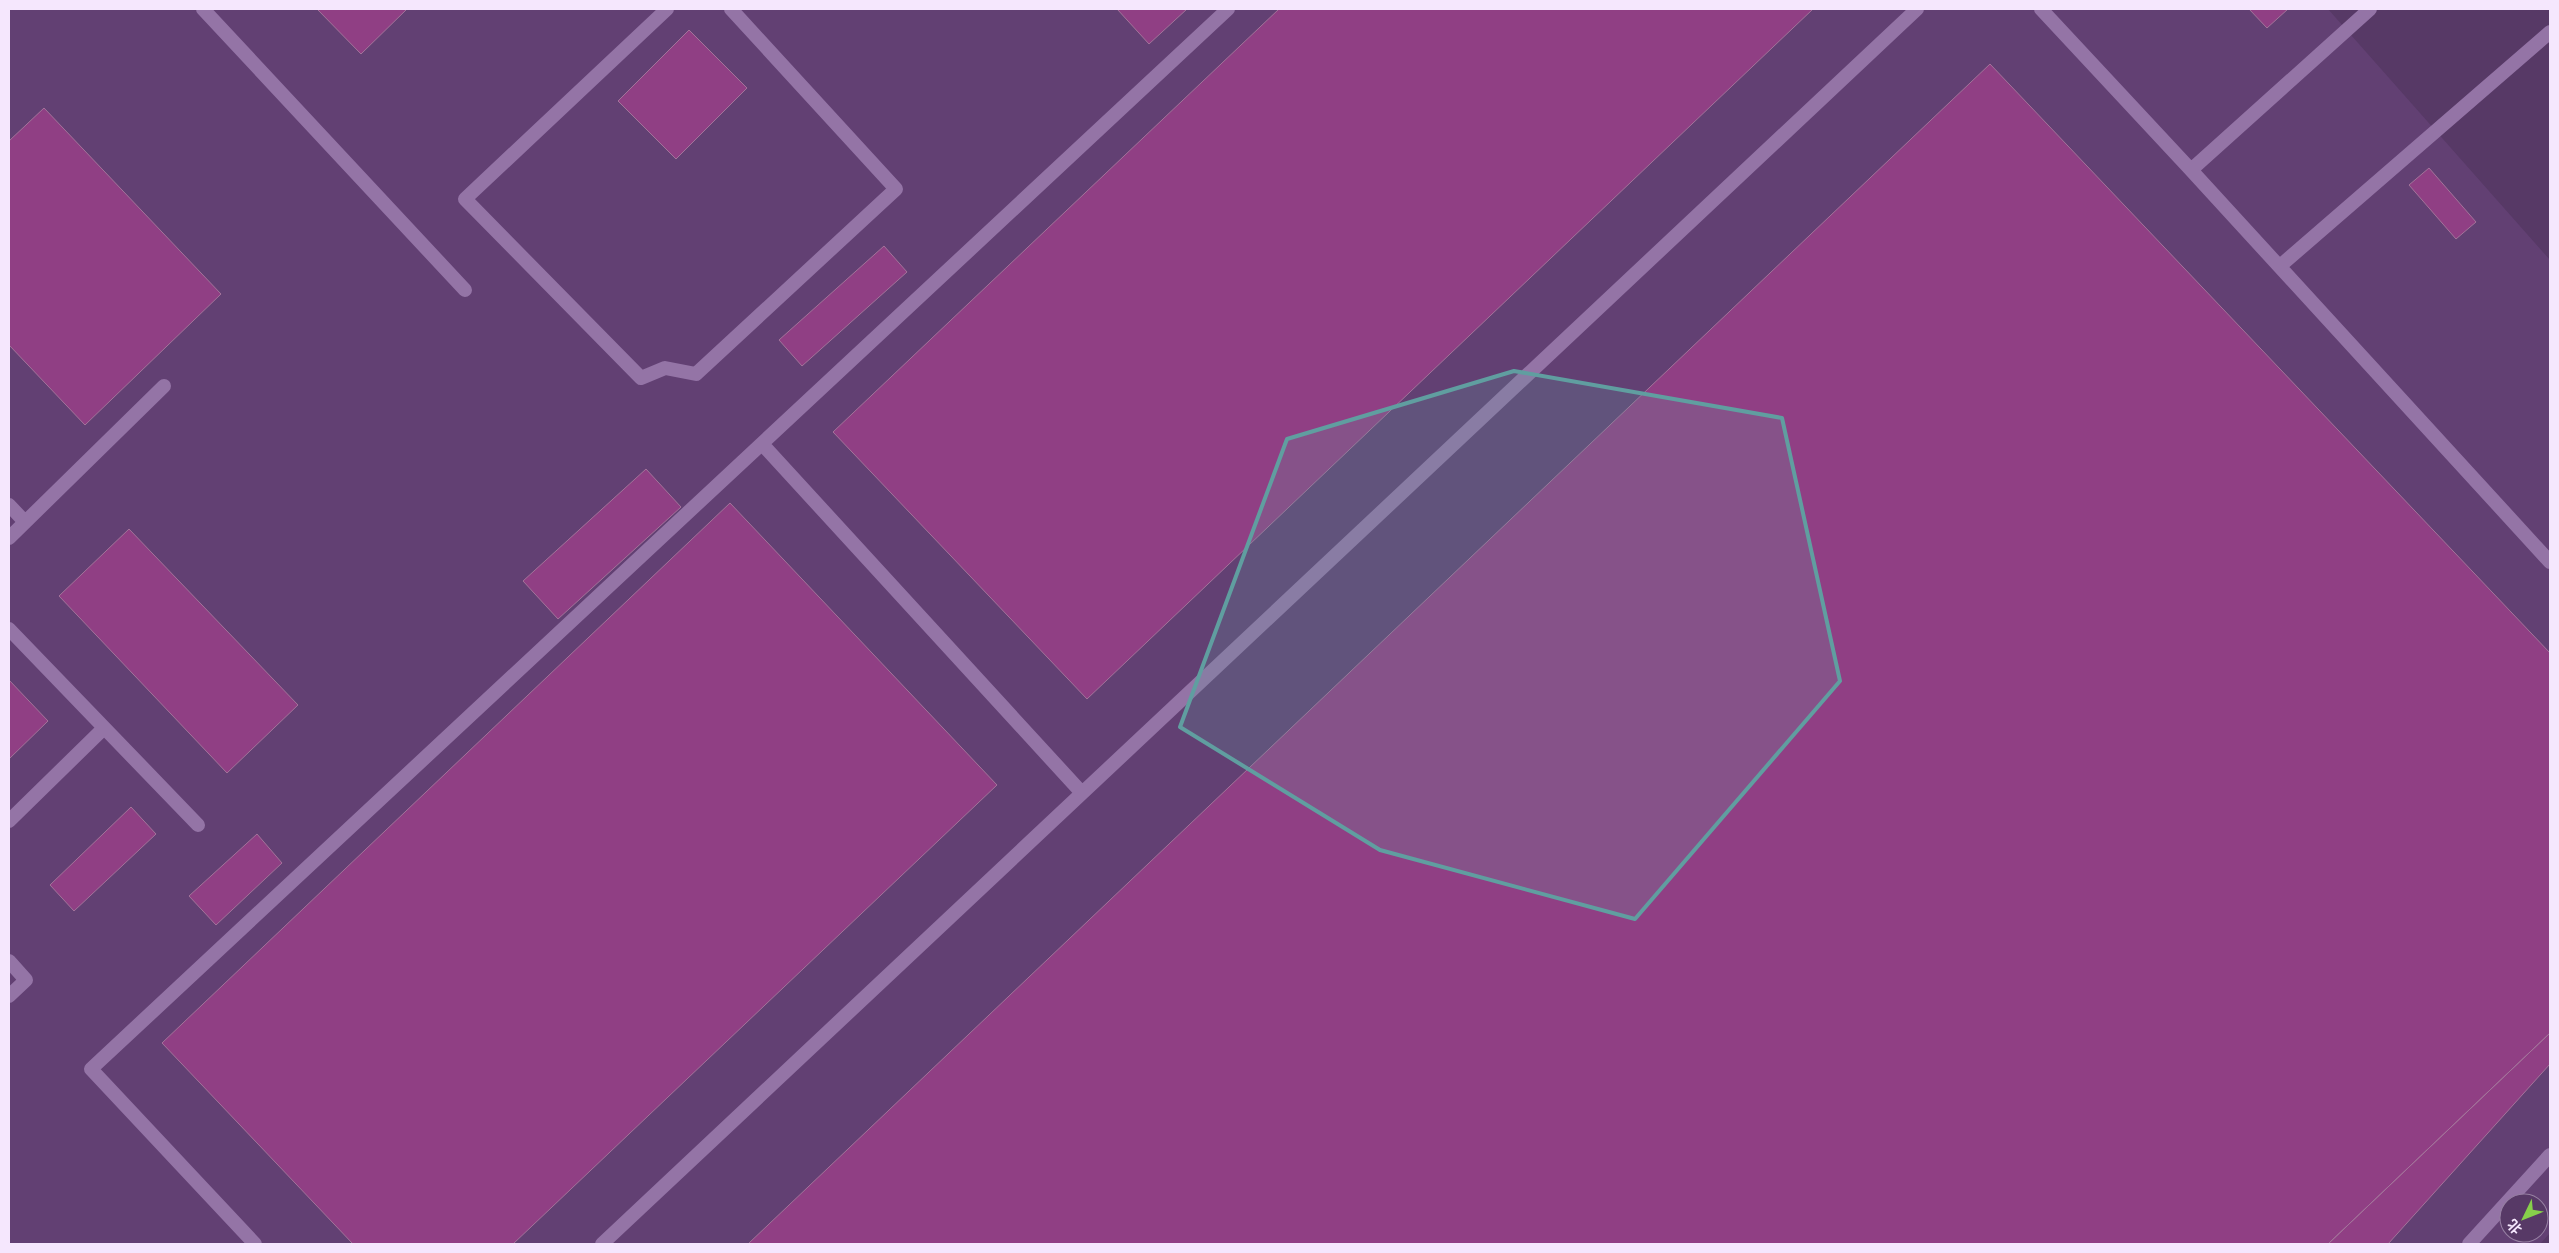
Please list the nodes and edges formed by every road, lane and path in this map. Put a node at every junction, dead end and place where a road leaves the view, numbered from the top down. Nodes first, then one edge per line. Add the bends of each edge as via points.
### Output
1 (203, 9) edge
2 (667, 9) edge
3 (731, 9) edge
4 (1228, 9) edge
5 (1917, 9) edge
6 (2041, 9) edge
7 (2370, 9) edge
8 (2550, 32) edge
9 (2191, 170) junction
10 (2280, 266) junction
11 (465, 290) dead end
12 (164, 386) dead end
13 (763, 445) junction
14 (9, 504) edge
15 (25, 522) junction
16 (9, 538) edge
17 (2550, 562) edge
18 (9, 629) edge
19 (104, 728) junction
20 (1082, 793) junction
21 (9, 821) edge
22 (198, 826) dead end
23 (9, 961) edge
24 (9, 996) edge
25 (2550, 1155) edge
26 (255, 1244) edge
27 (602, 1244) edge
28 (2469, 1244) edge

1 - 11 lane
2 - 3 lane via 465,199 641,378 665,368 696,374 896,189
4 - 13 lane
5 - 20 lane
6 - 9 lane
7 - 9 lane
8 - 10 lane
9 - 10 lane
10 - 17 lane
12 - 15 lane
13 - 20 lane
13 - 26 lane via 91,1069
14 - 15 lane
15 - 16 lane
18 - 19 lane
19 - 21 lane
19 - 22 lane
20 - 27 lane
23 - 24 lane via 26,980
25 - 28 lane

